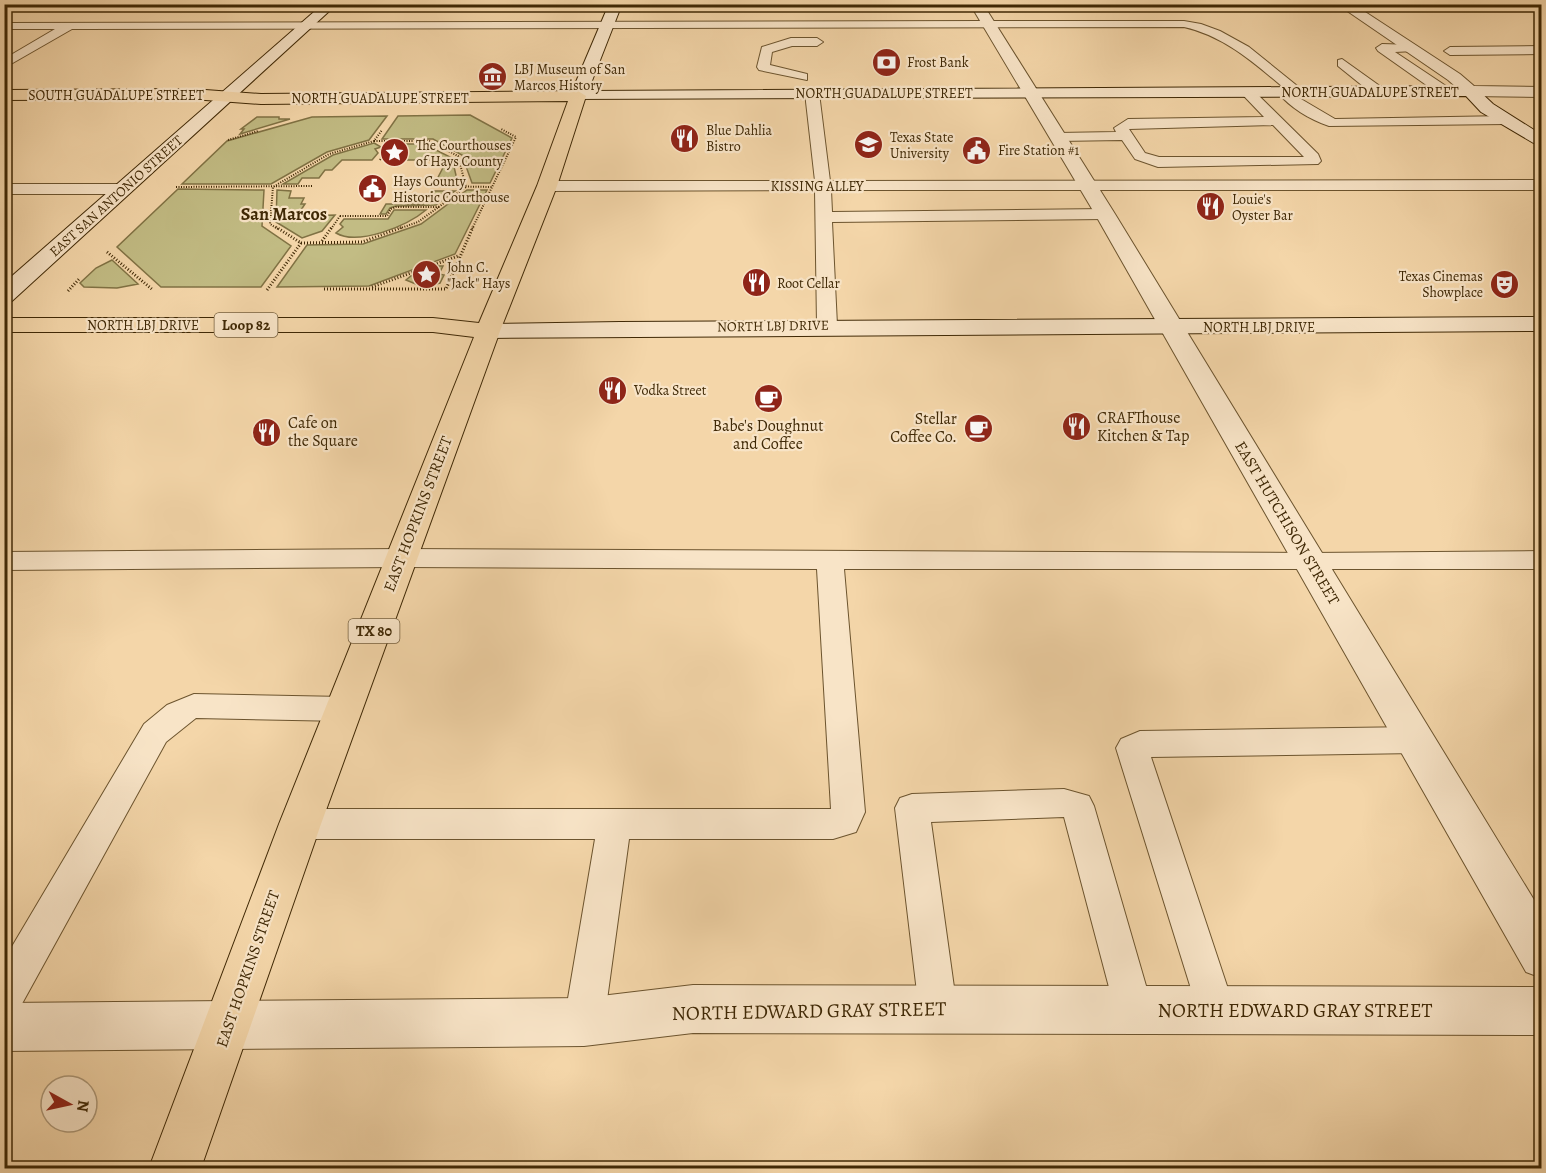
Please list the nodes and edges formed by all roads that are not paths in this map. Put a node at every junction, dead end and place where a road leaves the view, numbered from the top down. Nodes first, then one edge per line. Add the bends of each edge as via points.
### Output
1 (331, 4) edge
2 (616, 4) edge
3 (976, 4) edge
4 (1343, 4) edge
5 (307, 25) junction
6 (4, 26) edge
7 (70, 26) junction
8 (780, 27) junction
9 (604, 28) junction
10 (988, 32) junction
11 (791, 42) junction
12 (825, 42) dead end
13 (1542, 50) edge
14 (1418, 53) junction
15 (1372, 54) dead end
16 (1348, 61) dead end
17 (4, 64) edge
18 (1393, 67) junction
19 (804, 87) junction
20 (1444, 91) junction
21 (1290, 92) junction
22 (1379, 92) junction
23 (1470, 92) junction
24 (1542, 92) edge
25 (1029, 93) junction
26 (1248, 93) junction
27 (4, 95) edge
28 (578, 96) junction
29 (227, 97) junction
30 (1507, 120) junction
31 (1276, 121) junction
32 (1126, 136) junction
33 (1059, 137) junction
34 (1542, 143) edge
35 (1524, 185) junction
36 (1542, 185) edge
37 (547, 186) junction
38 (823, 186) junction
39 (1088, 186) junction
40 (4, 189) edge
41 (124, 189) junction
42 (1542, 198) edge
43 (1105, 214) junction
44 (825, 217) junction
45 (4, 296) edge
46 (1542, 324) edge
47 (4, 325) edge
48 (827, 326) junction
49 (1172, 327) junction
50 (488, 331) junction
51 (402, 558) junction
52 (1542, 560) edge
53 (18, 561) edge
54 (830, 561) junction
55 (1310, 562) junction
56 (4, 583) edge
57 (344, 709) junction
58 (1417, 740) junction
59 (300, 824) junction
60 (614, 824) junction
61 (1542, 956) edge
62 (4, 997) edge
63 (938, 1009) junction
64 (1134, 1010) junction
65 (1216, 1010) junction
66 (1542, 1011) edge
67 (584, 1022) junction
68 (4, 1027) edge
69 (228, 1027) junction
70 (175, 1168) edge

1 - 5 street, EAST SAN ANTONIO STREET
2 - 9 street
3 - 10 street, EAST HUTCHISON STREET
4 - 14 street
5 - 7 lane
5 - 9 lane
5 - 29 street, EAST SAN ANTONIO STREET
6 - 7 lane
7 - 17 lane
8 - 9 lane
8 - 10 lane
8 - 11 lane
9 - 28 street
10 - 21 lane via 1204,26 1239,44
10 - 25 street, EAST HUTCHISON STREET
11 - 12 lane
11 - 19 lane via 802,51
11 - 19 lane via 766,50 763,67
13 - 14 lane
14 - 18 lane
14 - 18 lane via 1382,48
14 - 23 street
15 - 18 lane
16 - 22 lane
18 - 20 lane
19 - 25 street, NORTH GUADALUPE STREET
19 - 28 street, NORTH GUADALUPE STREET
19 - 38 lane
20 - 22 street, NORTH GUADALUPE STREET
20 - 23 street, NORTH GUADALUPE STREET
21 - 22 street, NORTH GUADALUPE STREET
21 - 26 street, NORTH GUADALUPE STREET
21 - 30 lane via 1301,108 1334,123
23 - 24 street, NORTH GUADALUPE STREET
23 - 30 street
25 - 26 street, NORTH GUADALUPE STREET
25 - 33 street, EAST HUTCHISON STREET
26 - 31 lane
27 - 29 main road, SOUTH GUADALUPE STREET
28 - 29 main road, NORTH GUADALUPE STREET
28 - 37 main road, EAST HOPKINS STREET / TX 80
29 - 41 street, EAST SAN ANTONIO STREET
30 - 34 street
31 - 32 lane via 1128,123 1121,128
31 - 32 lane via 1313,161 1158,162 1140,156
32 - 33 lane
33 - 39 street, EAST HUTCHISON STREET
35 - 36 lane, KISSING ALLEY
35 - 39 lane, KISSING ALLEY
35 - 42 lane
37 - 38 lane, KISSING ALLEY
37 - 50 main road, EAST HOPKINS STREET / TX 80
38 - 39 lane, KISSING ALLEY
38 - 44 lane
39 - 43 street, EAST HUTCHISON STREET
40 - 41 lane
41 - 45 street, EAST SAN ANTONIO STREET
43 - 44 lane
43 - 49 street, EAST HUTCHISON STREET
44 - 48 lane
46 - 49 street, NORTH LBJ DRIVE / Loop 82
47 - 50 main road, NORTH LBJ DRIVE / Loop 82 via 433,325
48 - 49 street, NORTH LBJ DRIVE / Loop 82
48 - 50 street, NORTH LBJ DRIVE / Loop 82
49 - 55 street, EAST HUTCHISON STREET
50 - 51 main road, EAST HOPKINS STREET / TX 80
51 - 53 lane
51 - 54 lane
51 - 57 main road, EAST HOPKINS STREET / TX 80
52 - 55 lane
53 - 56 lane
54 - 55 lane
54 - 60 lane via 848,812 844,822
55 - 58 street, EAST HUTCHISON STREET
57 - 59 main road, EAST HOPKINS STREET / TX 80
57 - 62 lane via 194,706 170,718 155,733
58 - 61 street, EAST HUTCHISON STREET
58 - 65 lane via 1140,744 1132,748
59 - 60 lane
59 - 69 main road, EAST HOPKINS STREET / TX 80
60 - 67 lane
63 - 64 street, NORTH EDWARD GRAY STREET
63 - 64 lane via 912,808 1064,803 1077,806
63 - 67 street, NORTH EDWARD GRAY STREET via 693,1009
64 - 65 street, NORTH EDWARD GRAY STREET
65 - 66 street, NORTH EDWARD GRAY STREET
67 - 69 street, NORTH EDWARD GRAY STREET
68 - 69 street, NORTH EDWARD GRAY STREET
69 - 70 main road, EAST HOPKINS STREET / TX 80

